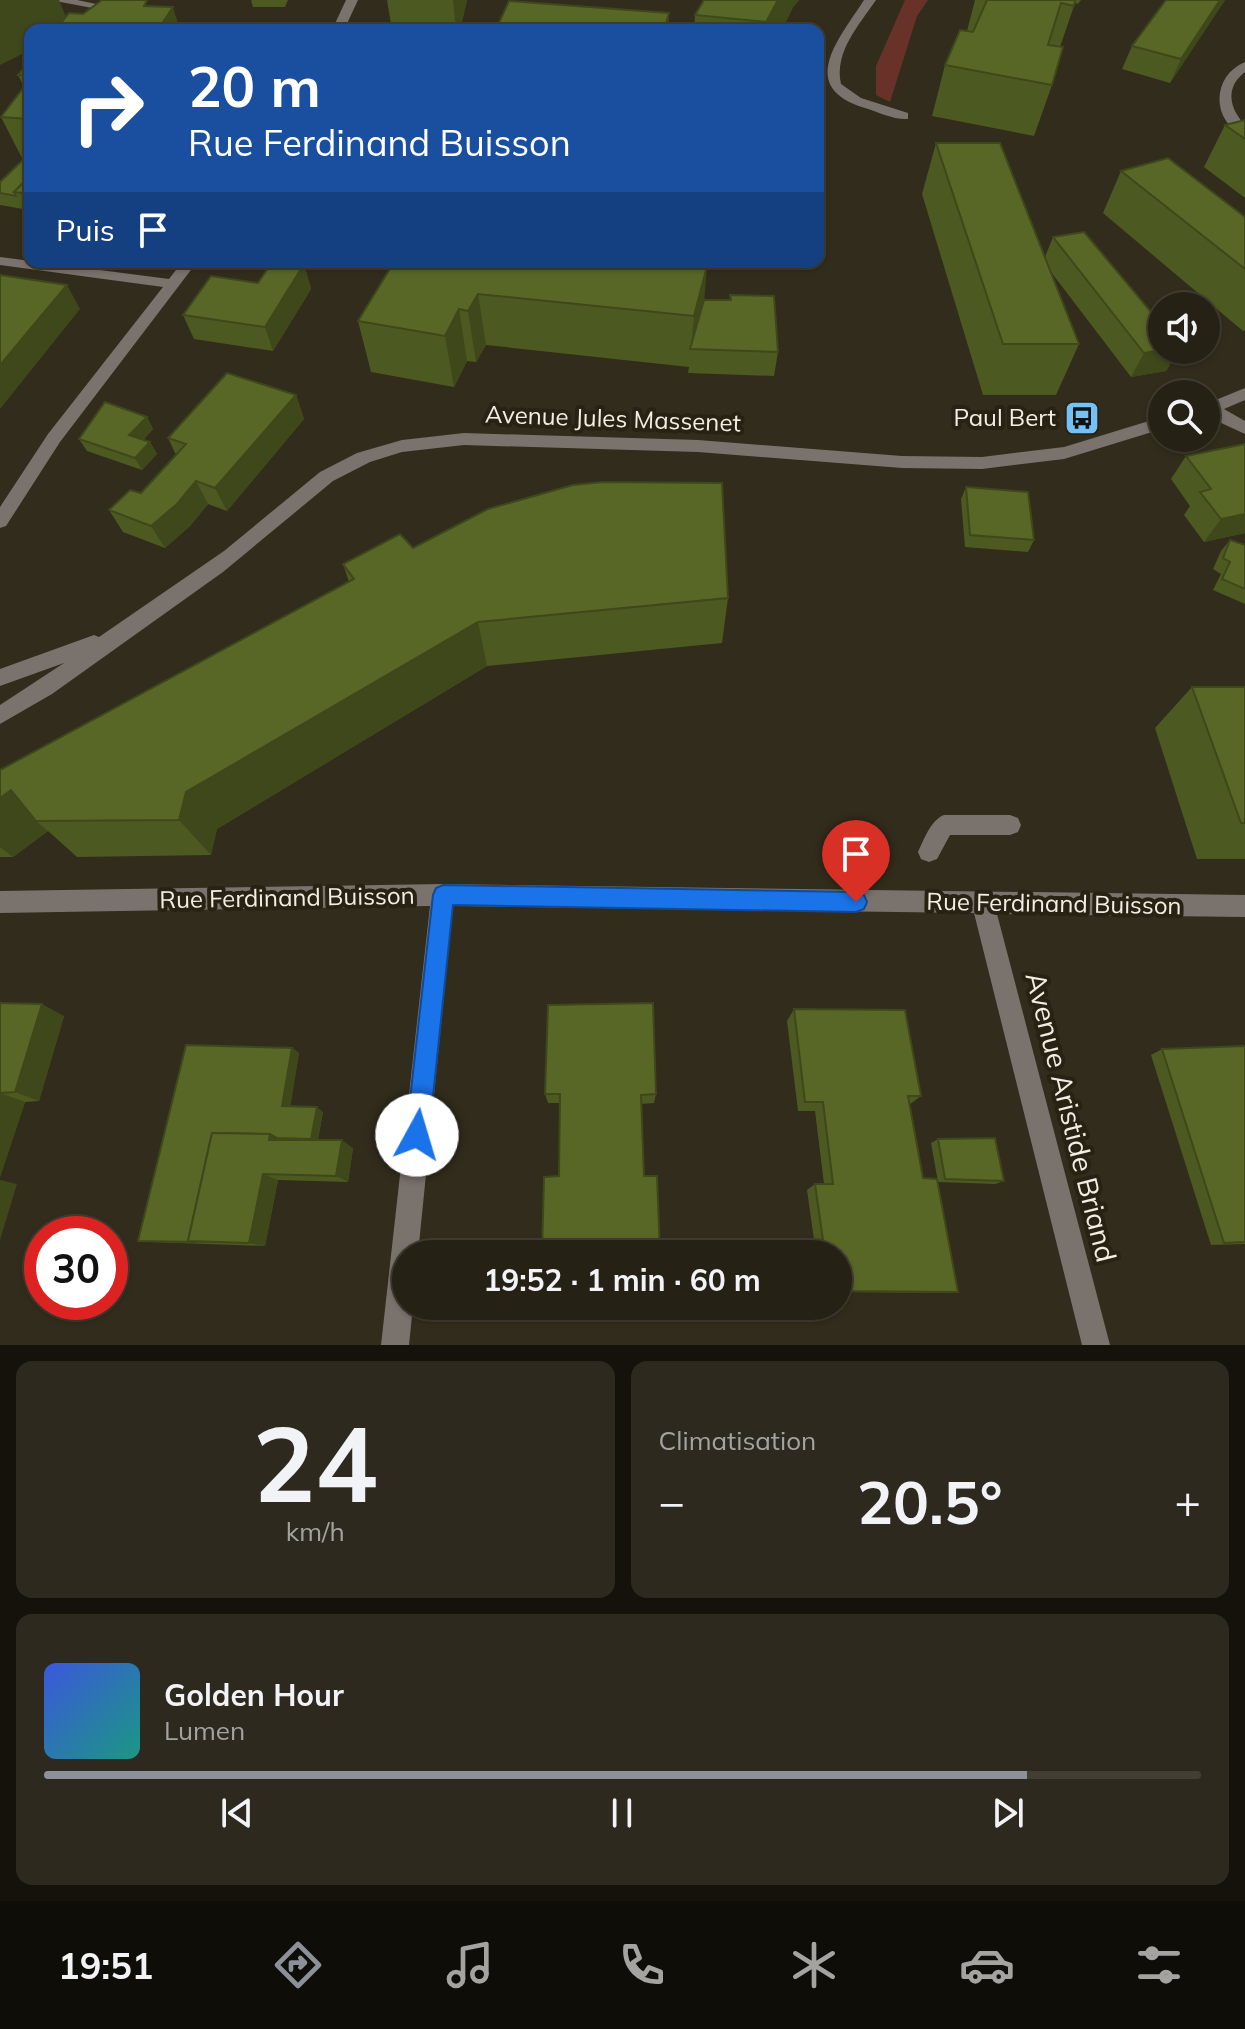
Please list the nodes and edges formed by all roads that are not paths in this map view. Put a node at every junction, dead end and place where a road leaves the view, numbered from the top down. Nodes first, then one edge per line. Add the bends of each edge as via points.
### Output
1 (56, 0) edge
2 (352, 0) edge
3 (870, 0) edge
4 (127, 11) edge
5 (341, 24) edge
6 (1245, 66) edge
7 (903, 116) dead end
8 (1245, 132) edge
9 (0, 261) edge
10 (24, 264) edge
11 (53, 268) edge
12 (185, 268) edge
13 (173, 284) junction
14 (1245, 394) edge
15 (1220, 404) edge
16 (1220, 415) edge
17 (1148, 427) edge
18 (1245, 428) edge
19 (0, 521) edge
20 (117, 635) junction
21 (0, 678) edge
22 (0, 715) edge
23 (1010, 825) dead end
24 (929, 852) dead end
25 (443, 895) junction
26 (0, 902) edge
27 (983, 904) junction
28 (1245, 906) edge
29 (395, 1345) edge
30 (1096, 1345) edge

1 - 4 street
2 - 5 street
3 - 7 street via 832,65 832,81 844,95
6 - 8 street via 1226,85 1222,98 1225,112
9 - 10 street
11 - 13 street
12 - 13 street
13 - 19 street via 54,438
14 - 15 street
16 - 18 street
17 - 20 street, Avenue Jules Massenet via 1064,453 982,463 698,446 464,439 404,444 309,488 234,553
20 - 21 street, Avenue Jules Massenet
20 - 22 street, Avenue Jules Massenet via 33,698
23 - 24 street via 944,825
25 - 26 street, Rue Ferdinand Buisson
25 - 27 street, Rue Ferdinand Buisson
25 - 29 street
27 - 28 street, Rue Ferdinand Buisson
27 - 30 street, Avenue Aristide Briand

